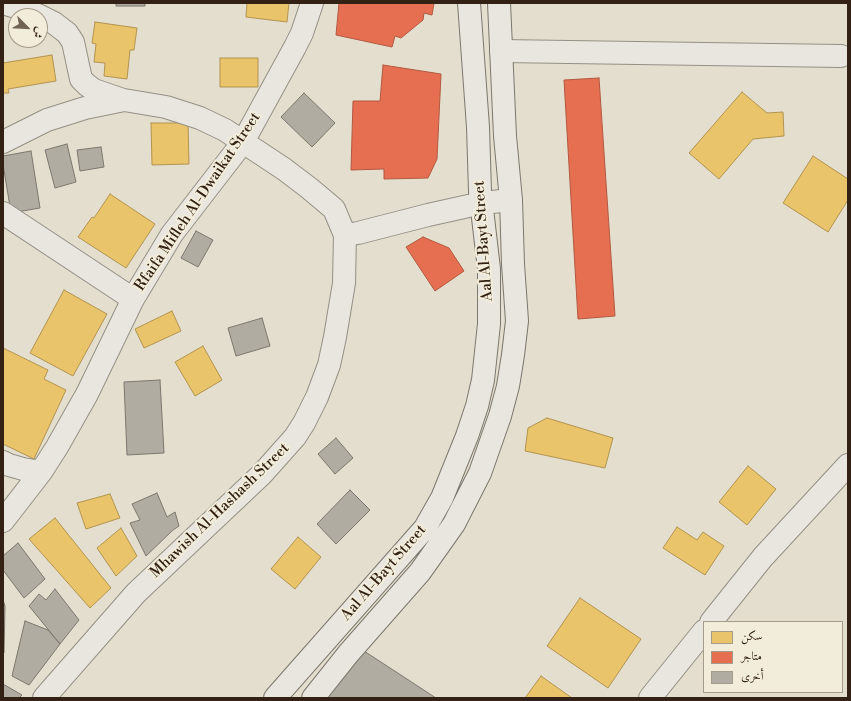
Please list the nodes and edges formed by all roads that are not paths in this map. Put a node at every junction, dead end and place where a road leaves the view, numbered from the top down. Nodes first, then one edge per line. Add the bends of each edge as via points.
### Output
1 (3, 3) edge
2 (312, 3) edge
3 (469, 3) edge
4 (499, 3) edge
5 (19, 8) edge
6 (48, 20) edge
7 (502, 51) junction
8 (841, 56) dead end
9 (124, 100) junction
10 (3, 142) edge
11 (242, 142) junction
12 (511, 200) junction
13 (482, 203) junction
14 (3, 213) edge
15 (346, 235) junction
16 (133, 299) junction
17 (3, 462) edge
18 (848, 465) edge
19 (41, 472) junction
20 (3, 522) edge
21 (712, 621) edge
22 (703, 632) edge
23 (44, 698) edge
24 (275, 698) edge
25 (313, 698) edge
26 (650, 698) edge

1 - 5 street
2 - 11 street, Rfaifa Mifleh Al-Dwaikat Street via 295,47
3 - 13 street, Aal Al-Bayt Street
4 - 7 street, Aal Al-Bayt Street
6 - 9 street via 67,33 73,42 81,80 94,90
7 - 8 street
7 - 12 street, Aal Al-Bayt Street via 505,136
9 - 10 street, Mhawish Al-Hashash Street via 85,108 47,120
9 - 11 street, Mhawish Al-Hashash Street via 166,106 200,118
11 - 15 street, Mhawish Al-Hashash Street via 297,178 334,209
11 - 16 street, Rfaifa Mifleh Al-Dwaikat Street via 172,234
12 - 13 street
12 - 25 street, Aal Al-Bayt Street via 517,321 508,386 491,446 454,524 420,572
13 - 15 street
13 - 24 street, Aal Al-Bayt Street via 489,268 489,324 483,380 467,436 442,498 425,528 397,562
14 - 16 street
15 - 23 street, Mhawish Al-Hashash Street via 344,283 335,337 317,397 296,437 262,474 136,592
16 - 19 street, Rfaifa Mifleh Al-Dwaikat Street via 86,394
17 - 19 street
18 - 21 street via 764,557
19 - 20 street, Rfaifa Mifleh Al-Dwaikat Street
22 - 26 street

